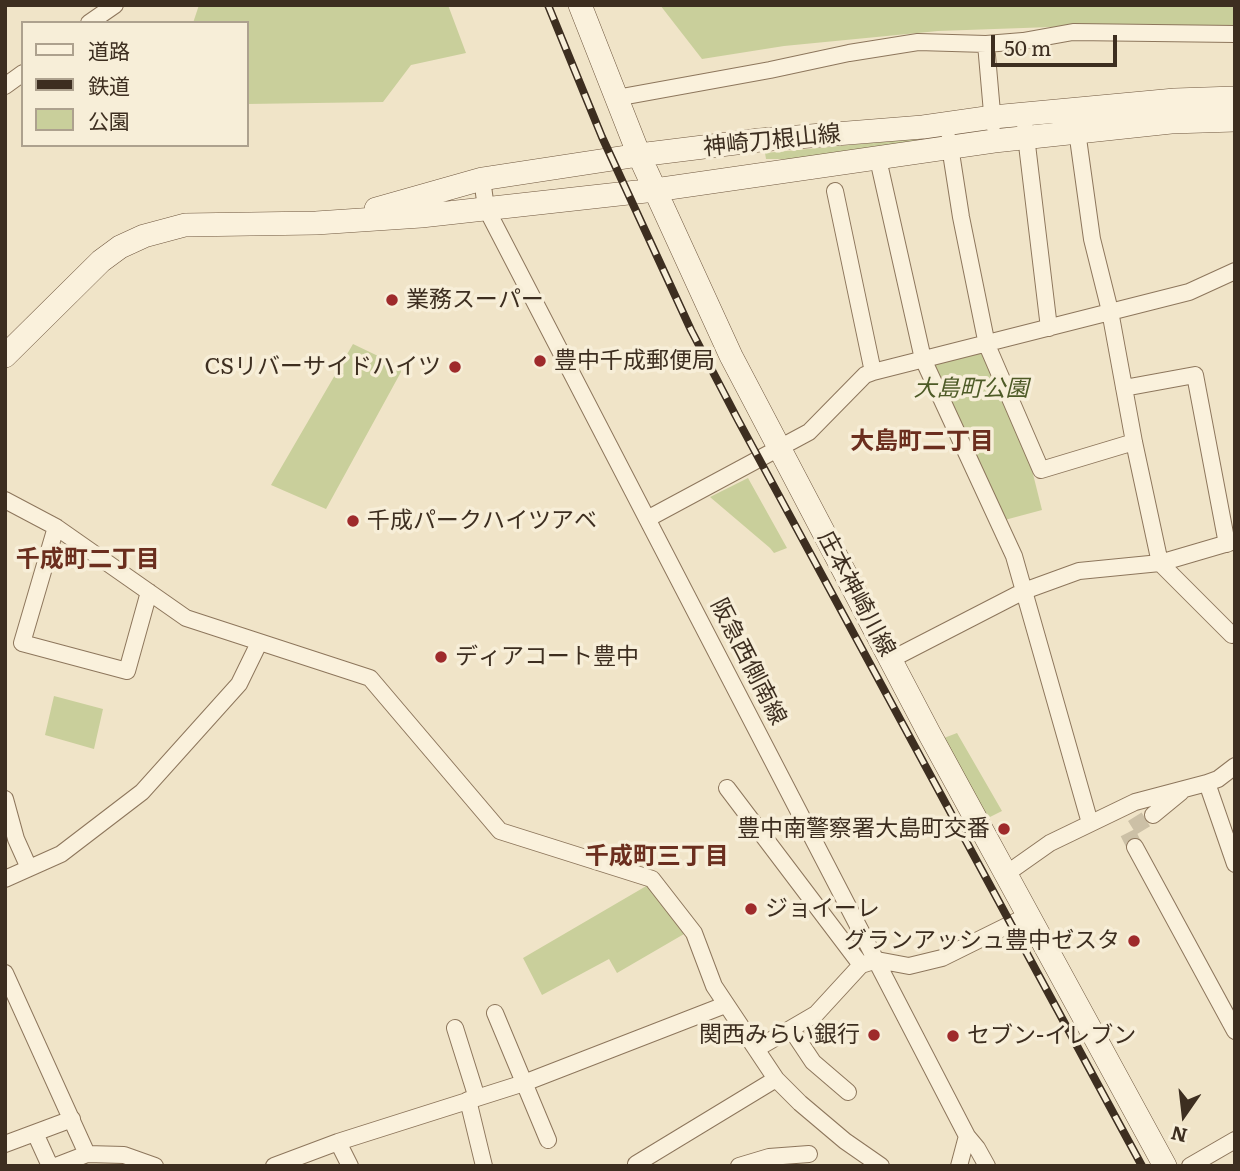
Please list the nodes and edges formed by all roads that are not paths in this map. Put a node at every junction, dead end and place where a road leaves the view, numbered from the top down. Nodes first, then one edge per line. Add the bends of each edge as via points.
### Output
1 (115, 5) edge
2 (580, 5) edge
3 (92, 21) edge
4 (1235, 34) edge
5 (986, 44) junction
6 (21, 74) edge
7 (5, 86) edge
8 (616, 98) junction
9 (1235, 98) edge
10 (993, 117) junction
11 (1235, 120) edge
12 (946, 124) junction
13 (1025, 126) junction
14 (1077, 131) junction
15 (994, 141) junction
16 (950, 147) junction
17 (639, 155) junction
18 (878, 159) junction
19 (482, 179) junction
20 (655, 190) junction
21 (835, 191) dead end
22 (486, 208) junction
23 (316, 223) junction
24 (1235, 271) edge
25 (1110, 311) junction
26 (1049, 328) junction
27 (987, 345) junction
28 (5, 356) edge
29 (923, 359) junction
30 (873, 372) junction
31 (1124, 388) junction
32 (1133, 442) junction
33 (779, 448) junction
34 (5, 500) edge
35 (649, 518) junction
36 (56, 527) junction
37 (1231, 543) edge
38 (1160, 563) junction
39 (1024, 591) junction
40 (149, 592) junction
41 (1235, 634) edge
42 (259, 643) junction
43 (890, 660) junction
44 (1235, 766) edge
45 (1207, 783) junction
46 (727, 788) dead end
47 (1181, 792) junction
48 (5, 799) edge
49 (1153, 815) tunnel mouth
50 (1090, 824) junction
51 (1135, 847) tunnel mouth
52 (1235, 864) edge
53 (29, 868) junction
54 (1006, 874) junction
55 (5, 879) edge
56 (1029, 915) junction
57 (877, 960) junction
58 (861, 965) junction
59 (5, 973) edge
60 (725, 1005) junction
61 (495, 1013) dead end
62 (455, 1028) dead end
63 (791, 1028) junction
64 (1235, 1031) edge
65 (756, 1049) junction
66 (776, 1079) junction
67 (524, 1083) junction
68 (848, 1092) dead end
69 (472, 1099) junction
70 (72, 1119) junction
71 (35, 1133) junction
72 (967, 1136) junction
73 (548, 1140) dead end
74 (1235, 1140) edge
75 (338, 1142) junction
76 (5, 1144) edge
77 (88, 1154) junction
78 (809, 1154) dead end
79 (636, 1164) edge
80 (50, 1166) edge
81 (56, 1166) edge
82 (155, 1166) edge
83 (274, 1166) edge
84 (350, 1166) edge
85 (484, 1166) edge
86 (739, 1166) edge
87 (881, 1166) edge
88 (958, 1166) edge
89 (987, 1166) edge
90 (1165, 1166) edge
91 (1190, 1166) edge

1 - 3 street
2 - 8 street, 庄本神崎川線
4 - 5 street via 1073,32
5 - 8 street via 918,42
5 - 10 street
6 - 7 street
8 - 17 street, 庄本神崎川線
9 - 13 street, 神崎刀根山線 via 1175,100
10 - 12 street, 神崎刀根山線
10 - 13 street, 神崎刀根山線
10 - 15 street
11 - 14 street, 神崎刀根山線
12 - 16 street
12 - 17 street, 神崎刀根山線 via 761,139
13 - 14 street, 神崎刀根山線
13 - 15 street, 神崎刀根山線
13 - 26 street
14 - 25 street via 1092,239
15 - 16 street, 神崎刀根山線
16 - 18 street, 神崎刀根山線
16 - 27 street
17 - 19 street, 神崎刀根山線
17 - 20 street, 庄本神崎川線
18 - 20 street, 神崎刀根山線
18 - 29 street
19 - 22 street, 阪急西側南線
19 - 23 street, 神崎刀根山線
20 - 22 street, 神崎刀根山線
20 - 33 street, 庄本神崎川線
21 - 30 street
22 - 23 street, 神崎刀根山線
22 - 35 street, 阪急西側南線
23 - 28 street, 神崎刀根山線 via 185,225 144,236 101,261
24 - 25 street via 1189,292
25 - 26 street
25 - 31 street
26 - 27 street
27 - 29 street
27 - 32 street via 1041,470
29 - 30 street
29 - 39 street via 1014,556
30 - 33 street via 809,432
31 - 32 street
31 - 37 street via 1195,375
32 - 38 street
33 - 35 street
33 - 43 street, 庄本神崎川線
34 - 36 street
35 - 57 street, 阪急西側南線
36 - 40 street
36 - 40 street via 22,643 127,671
37 - 38 street
38 - 39 street via 1079,571
38 - 41 street
39 - 43 street
39 - 50 street
40 - 42 street via 186,618
42 - 53 street via 239,684 142,792 61,854
42 - 60 street via 370,678 500,831 652,880 694,933
43 - 54 street, 庄本神崎川線
44 - 45 street
45 - 47 street
45 - 52 street
46 - 58 street
47 - 49 street
47 - 50 street via 1135,802
48 - 53 street
50 - 54 street via 1049,843
51 - 64 street
53 - 55 street
54 - 56 street, 庄本神崎川線
56 - 57 street via 942,958 909,966
56 - 90 street, 庄本神崎川線
57 - 58 street
57 - 72 street, 阪急西側南線
58 - 63 street via 816,1014
59 - 70 street
60 - 65 street
60 - 67 street
61 - 67 street
62 - 69 street
63 - 65 street
63 - 68 street via 813,1062
65 - 66 street
66 - 79 street
66 - 87 street via 836,1134
67 - 69 street
67 - 73 street
69 - 75 street
69 - 85 street
70 - 71 street
70 - 77 street
71 - 76 street
71 - 80 street
72 - 88 street
72 - 89 street, 阪急西側南線
74 - 91 street
75 - 83 street
75 - 84 street
77 - 81 street
77 - 82 street via 124,1155
78 - 86 street via 769,1157

